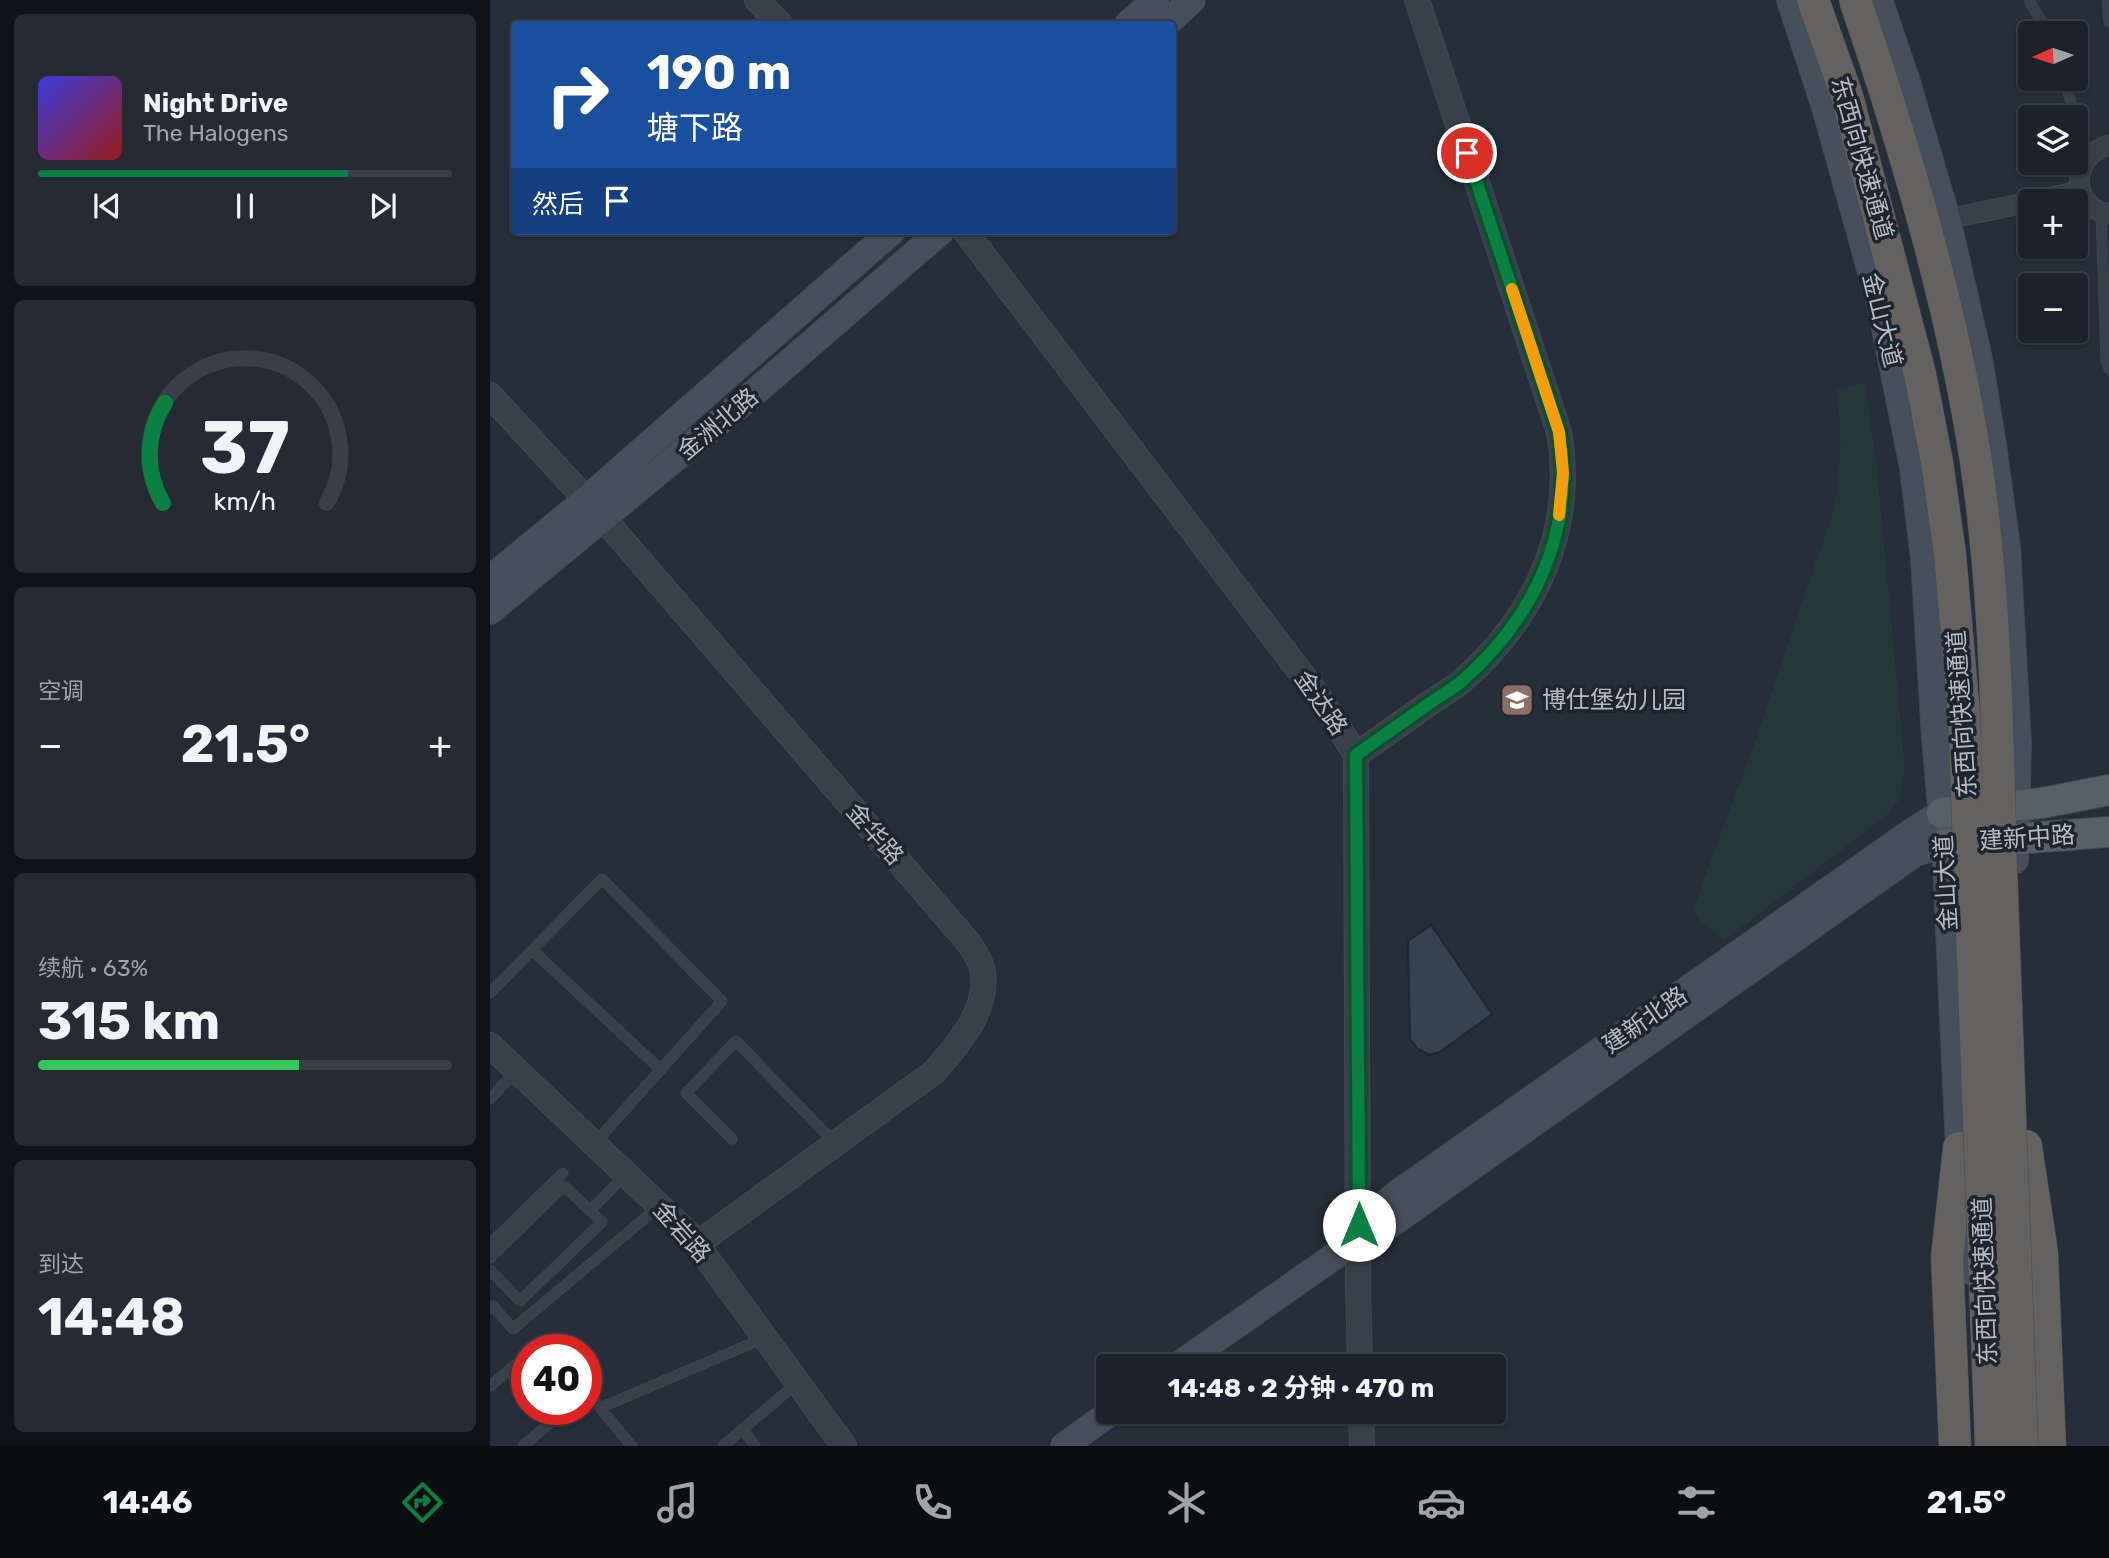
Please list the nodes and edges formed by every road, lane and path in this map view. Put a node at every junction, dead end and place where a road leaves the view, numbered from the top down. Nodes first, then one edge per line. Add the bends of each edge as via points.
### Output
1 (757, 0) edge
2 (1155, 0) edge
3 (1192, 0) edge
4 (1417, 0) edge
5 (1790, 0) edge
6 (1814, 0) edge
7 (1855, 0) edge
8 (1879, 0) edge
9 (2029, 0) edge
10 (2107, 0) edge
11 (777, 21) edge
12 (1131, 21) edge
13 (1169, 21) edge
14 (2041, 21) edge
15 (2109, 22) edge
16 (2109, 145) edge
17 (2088, 156) edge
18 (2088, 202) edge
19 (2018, 204) edge
20 (2105, 213) edge
21 (1947, 219) junction
22 (888, 235) edge
23 (936, 235) edge
24 (968, 235) edge
25 (2109, 369) edge
26 (490, 395) edge
27 (596, 509) junction
28 (490, 579) edge
29 (490, 611) edge
30 (1356, 755) junction
31 (2109, 790) edge
32 (2016, 806) junction
33 (1941, 813) junction
34 (2109, 832) edge
35 (2015, 839) junction
36 (1945, 844) junction
37 (532, 950) junction
38 (490, 993) edge
39 (490, 1045) edge
40 (661, 1070) junction
41 (516, 1071) junction
42 (490, 1099) edge
43 (733, 1139) dead end
44 (836, 1143) junction
45 (594, 1144) junction
46 (2026, 1146) junction
47 (1958, 1148) junction
48 (563, 1173) dead end
49 (626, 1174) junction
50 (660, 1206) junction
51 (591, 1210) junction
52 (1359, 1239) junction
53 (490, 1244) edge
54 (697, 1244) junction
55 (490, 1258) edge
56 (490, 1270) edge
57 (490, 1308) edge
58 (765, 1337) junction
59 (1195, 1354) edge
60 (1360, 1354) edge
61 (511, 1368) edge
62 (798, 1383) junction
63 (490, 1386) edge
64 (602, 1407) edge
65 (602, 1410) edge
66 (1096, 1424) edge
67 (1361, 1424) edge
68 (547, 1425) edge
69 (743, 1429) junction
70 (1071, 1444) edge
71 (523, 1446) edge
72 (632, 1446) edge
73 (723, 1446) edge
74 (755, 1446) edge
75 (844, 1446) edge
76 (1362, 1446) edge
77 (1955, 1446) edge
78 (1977, 1446) edge
79 (1991, 1446) edge
80 (2025, 1446) edge
81 (2050, 1446) edge

1 - 11 street
2 - 12 main road
3 - 13 main road
4 - 30 street via 1559,432 1562,499 1543,573 1504,638 1460,682
5 - 33 main road, 金山大道 via 1880,304 1911,454 1924,558
6 - 79 highway, 东西向快速通道, bridge via 1847,96 1920,374 1950,554 1964,715
7 - 80 highway, 东西向快速通道, bridge via 1884,83 1941,288 1975,454 1987,549
8 - 21 main road
9 - 14 lane
10 - 15 lane
16 - 17 street
18 - 20 street
19 - 21 street
20 - 25 lane
21 - 32 main road via 1979,359 2007,548 2018,745
22 - 27 main road, 金洲北路
23 - 27 main road, 金洲北路 via 767,382
24 - 30 street, 金达路 via 1323,702
26 - 27 street, 金华路
27 - 28 main road, 金洲北路
27 - 29 main road, 金洲北路
27 - 44 street, 金华路 via 978,957 983,988 960,1041 934,1072
30 - 52 street, 金达路
31 - 32 main road, 建新中路
32 - 33 main road, 建新中路
32 - 35 main road
33 - 36 main road, 金山大道
33 - 52 main road, 建新北路 via 1398,1193 1382,1206
34 - 35 main road, 建新中路
35 - 36 main road, 建新中路
35 - 46 main road
36 - 47 main road, 金山大道
36 - 52 main road, 建新北路 via 1915,853 1384,1229
37 - 38 lane
37 - 40 lane
37 - 40 lane via 602,879 722,1001
39 - 41 street, 金岩路
40 - 45 lane
41 - 42 lane
41 - 45 street, 金岩路
43 - 44 lane via 686,1093 736,1041
44 - 54 street, 金华路
45 - 49 street, 金岩路
46 - 80 main road via 2020,1255
46 - 81 highway via 2042,1252
47 - 77 highway via 1947,1257
47 - 78 main road, 金山大道 via 1970,1257
48 - 53 lane
49 - 50 street, 金岩路
49 - 51 lane
50 - 54 street, 金岩路
50 - 57 lane via 513,1329
51 - 55 lane via 564,1186
51 - 56 lane via 602,1222 520,1301
52 - 59 main road, 建新北路
52 - 60 street, 金达路
54 - 58 street, 金岩路
58 - 62 street, 金岩路
58 - 64 lane
61 - 63 lane
62 - 69 lane
62 - 75 street, 金岩路
65 - 72 lane
66 - 70 main road
67 - 76 street
68 - 71 lane
69 - 73 lane
69 - 74 lane

